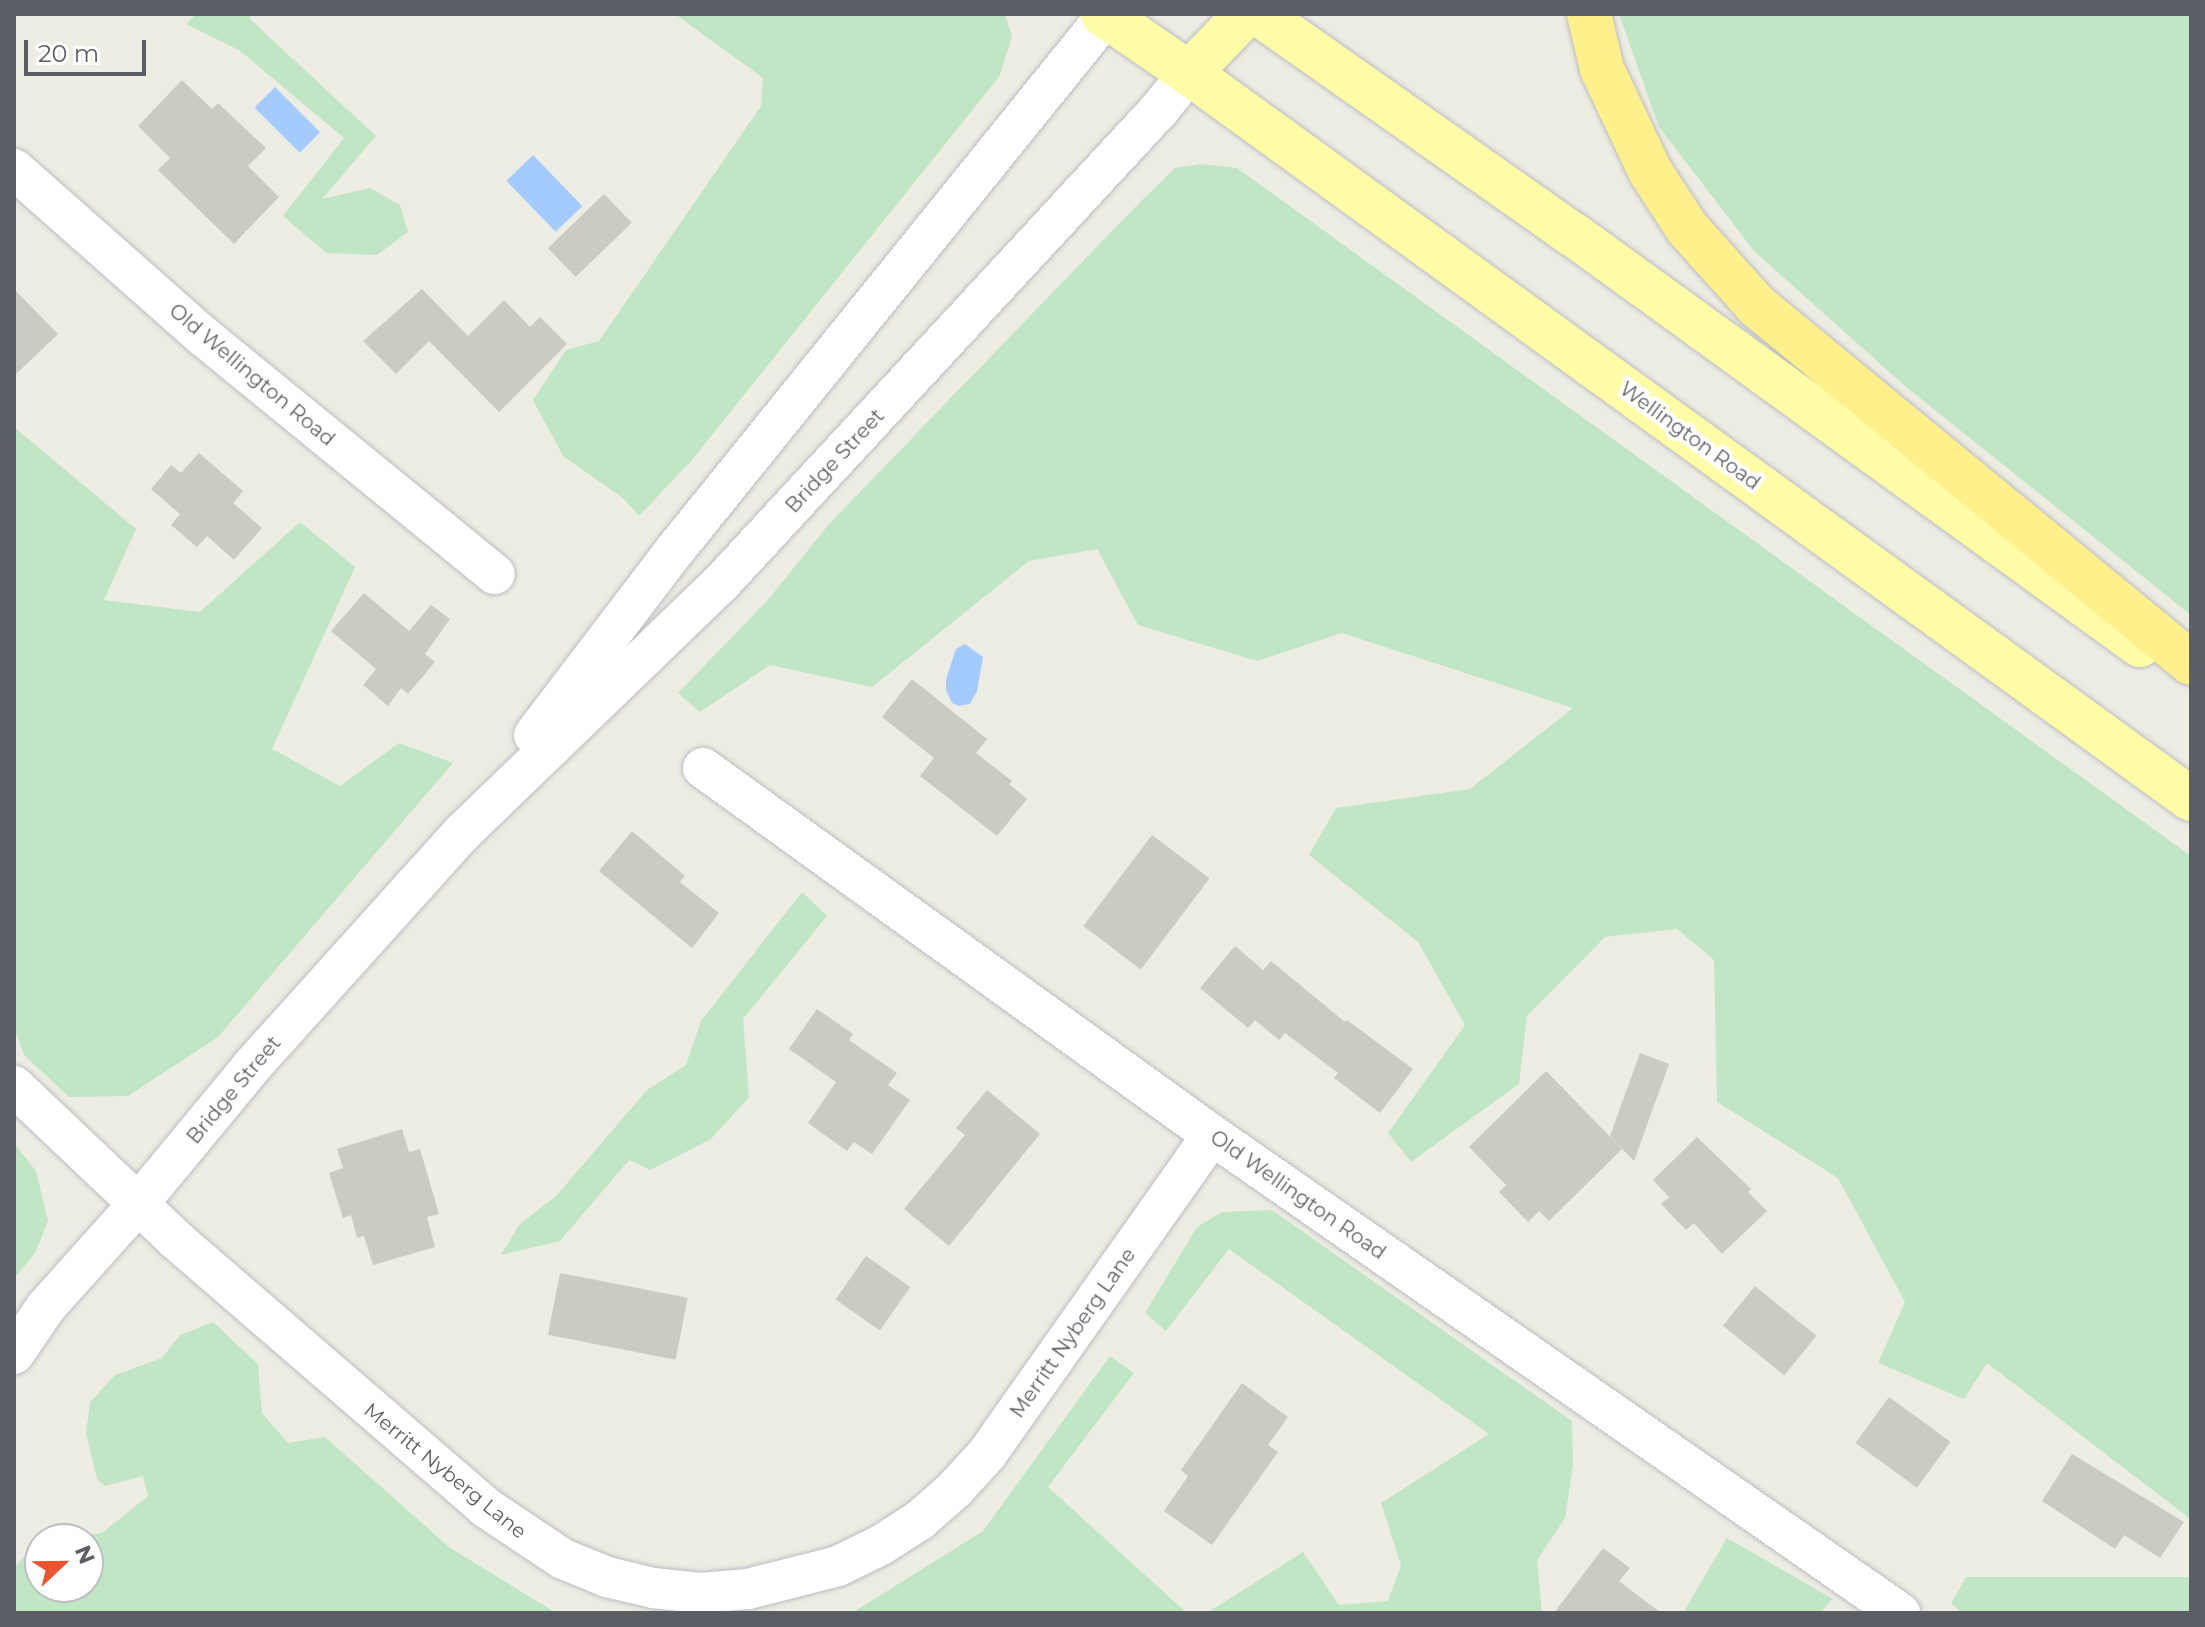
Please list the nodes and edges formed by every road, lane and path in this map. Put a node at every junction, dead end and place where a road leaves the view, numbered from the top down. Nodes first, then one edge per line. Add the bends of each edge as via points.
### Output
1 (1246, 14) edge
2 (1259, 14) edge
3 (1589, 14) edge
4 (1106, 15) edge
5 (1189, 73) junction
6 (14, 169) edge
7 (495, 574) dead end
8 (2191, 663) edge
9 (2191, 682) edge
10 (703, 768) dead end
11 (2191, 799) edge
12 (463, 832) junction
13 (14, 1086) edge
14 (1212, 1135) junction
15 (138, 1204) junction
16 (14, 1354) edge
17 (1900, 1613) edge

1 - 5 main road, Bridge Street
2 - 9 main road
3 - 8 highway via 1602,69 1650,171 1687,228 1757,306
4 - 5 main road, Bridge Street
4 - 12 street, Bridge Street via 675,550
5 - 11 main road, Wellington Road
5 - 12 street, Bridge Street via 722,582
6 - 7 street, Old Wellington Road via 204,337
10 - 14 street, Old Wellington Road
12 - 15 street, Bridge Street via 252,1066
13 - 15 street, Merritt Nyberg Lane
14 - 15 street, Merritt Nyberg Lane via 987,1454 955,1489 894,1537 838,1566 748,1589 700,1593 607,1577 523,1535 339,1384
14 - 17 street, Old Wellington Road
15 - 16 street, Bridge Street via 46,1307

